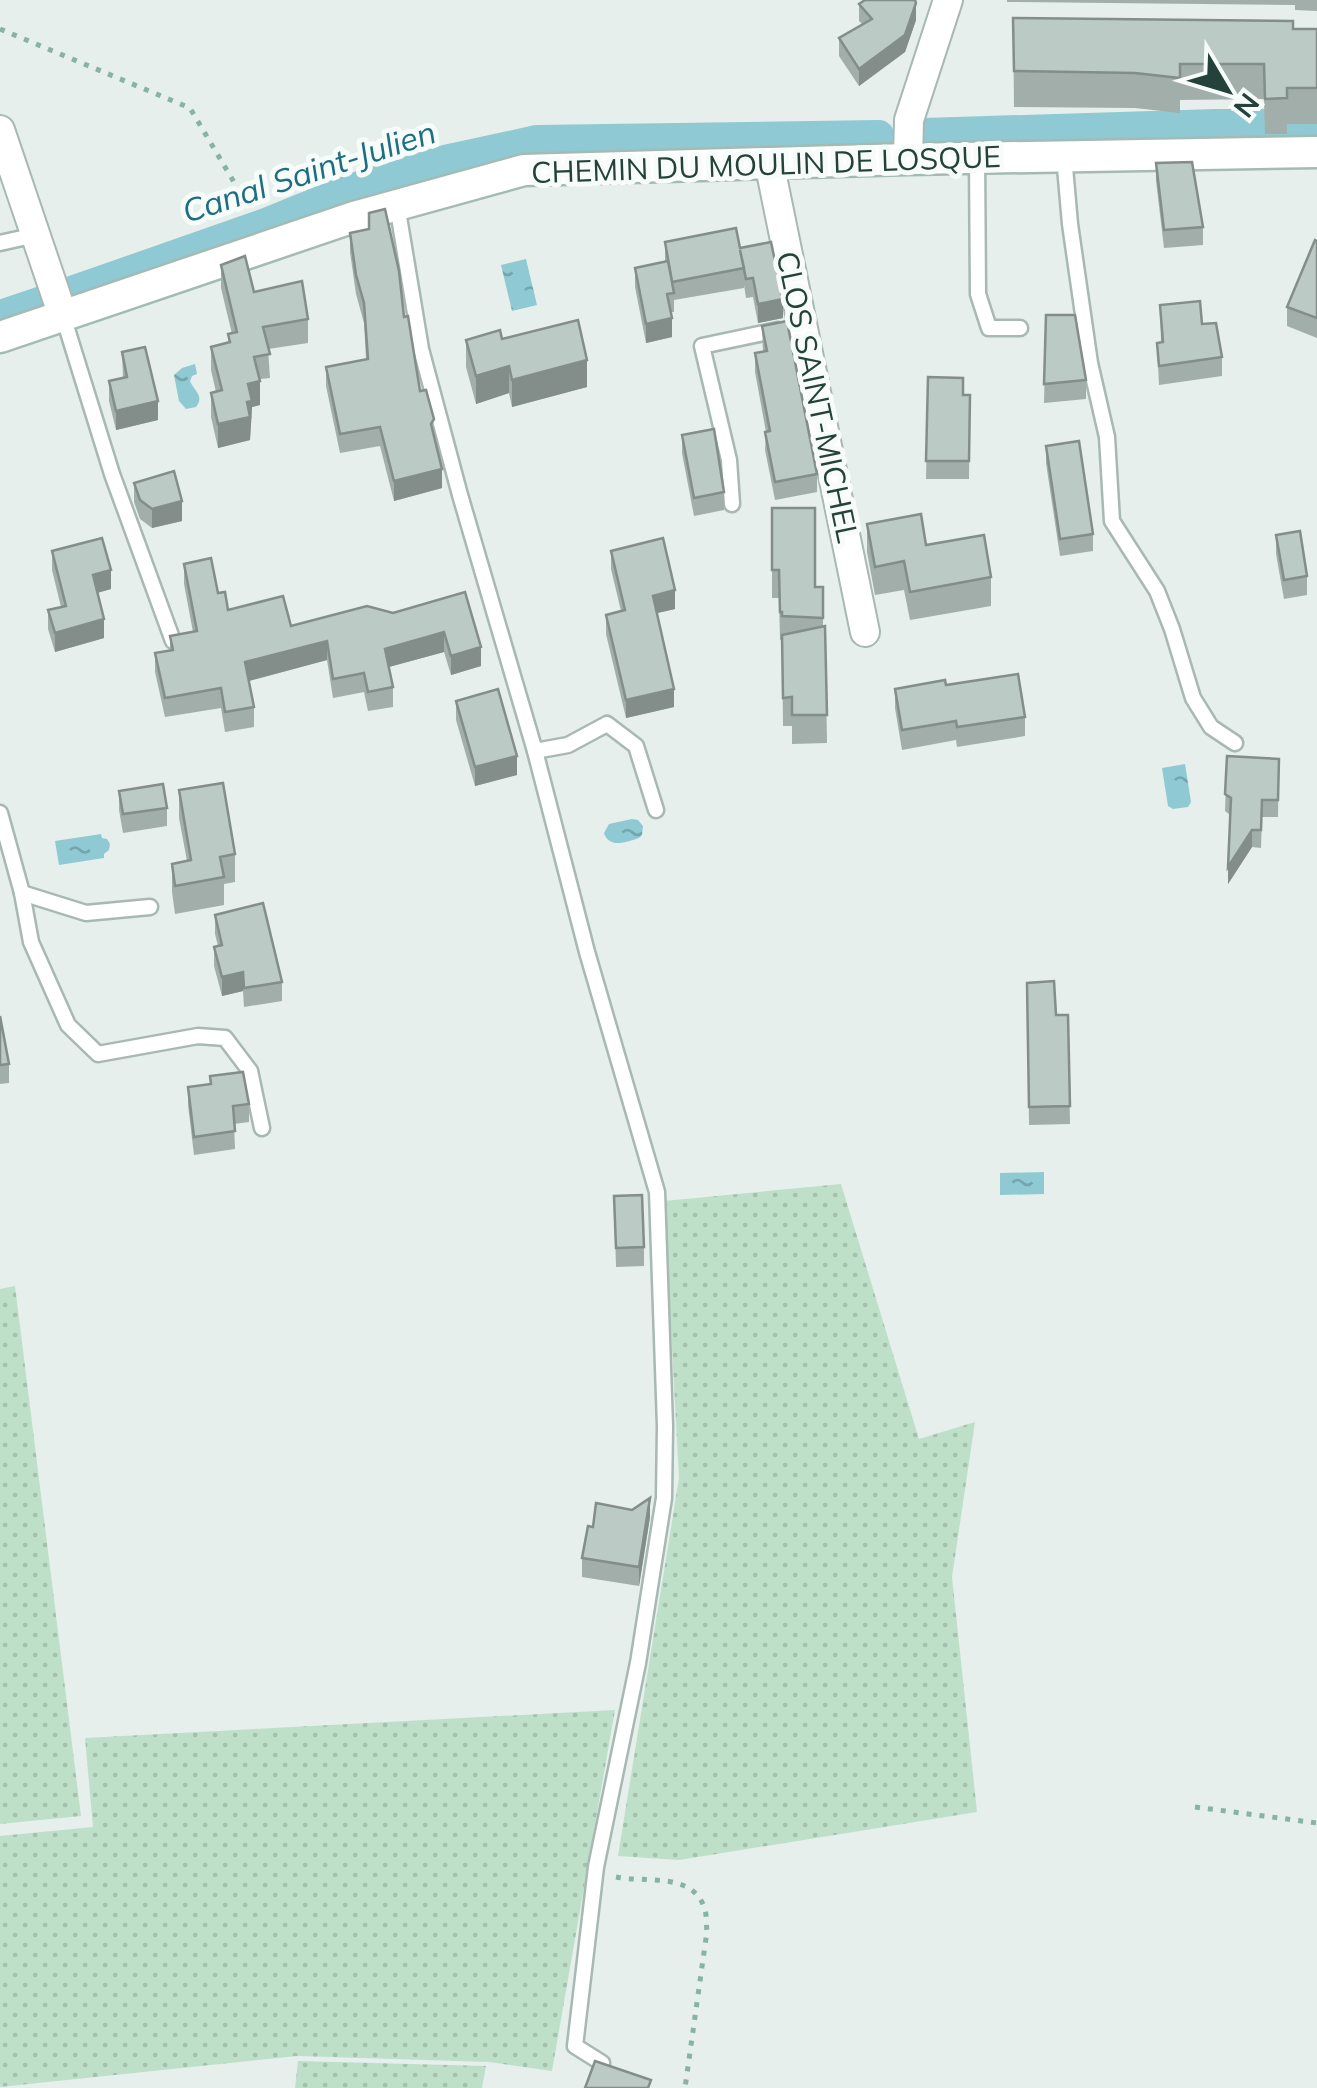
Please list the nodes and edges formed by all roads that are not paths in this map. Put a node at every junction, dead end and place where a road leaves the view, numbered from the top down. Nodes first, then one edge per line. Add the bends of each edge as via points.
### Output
1 (947, 1) edge
2 (0, 130) edge
3 (1317, 152) edge
4 (1064, 156) junction
5 (977, 158) junction
6 (908, 159) junction
7 (769, 162) junction
8 (398, 205) junction
9 (36, 235) junction
10 (0, 243) edge
11 (58, 302) junction
12 (802, 325) junction
13 (1020, 328) dead end
14 (0, 337) edge
15 (732, 504) dead end
16 (865, 632) dead end
17 (173, 642) edge
18 (1236, 743) dead end
19 (534, 751) junction
20 (656, 810) dead end
21 (0, 814) edge
22 (22, 893) junction
23 (150, 906) dead end
24 (262, 1128) dead end
25 (602, 2063) edge

1 - 6 street via 909,120
2 - 9 street
3 - 4 street, CHEMIN DU MOULIN DE LOSQUE
4 - 5 street, CHEMIN DU MOULIN DE LOSQUE
4 - 18 lane via 1106,437 1112,521 1158,590 1193,698 1211,726
5 - 6 street, CHEMIN DU MOULIN DE LOSQUE
5 - 13 lane via 978,294 989,328
6 - 7 street, CHEMIN DU MOULIN DE LOSQUE
7 - 8 street, CHEMIN DU MOULIN DE LOSQUE via 524,170
7 - 12 street, CLOS SAINT-MICHEL
8 - 11 street, CHEMIN DU MOULIN DE LOSQUE
8 - 19 lane via 421,350
9 - 10 lane
9 - 11 street
11 - 14 street, CHEMIN DU MOULIN DE LOSQUE
11 - 17 lane
12 - 15 lane via 702,346 729,460
12 - 16 street, CLOS SAINT-MICHEL
19 - 20 lane via 568,745 607,724 636,746
19 - 25 lane via 657,1192 664,1498 596,1867 574,2046
21 - 22 lane
22 - 23 lane via 86,914
22 - 24 lane via 32,942 68,1025 98,1054 198,1036 225,1038 250,1071

